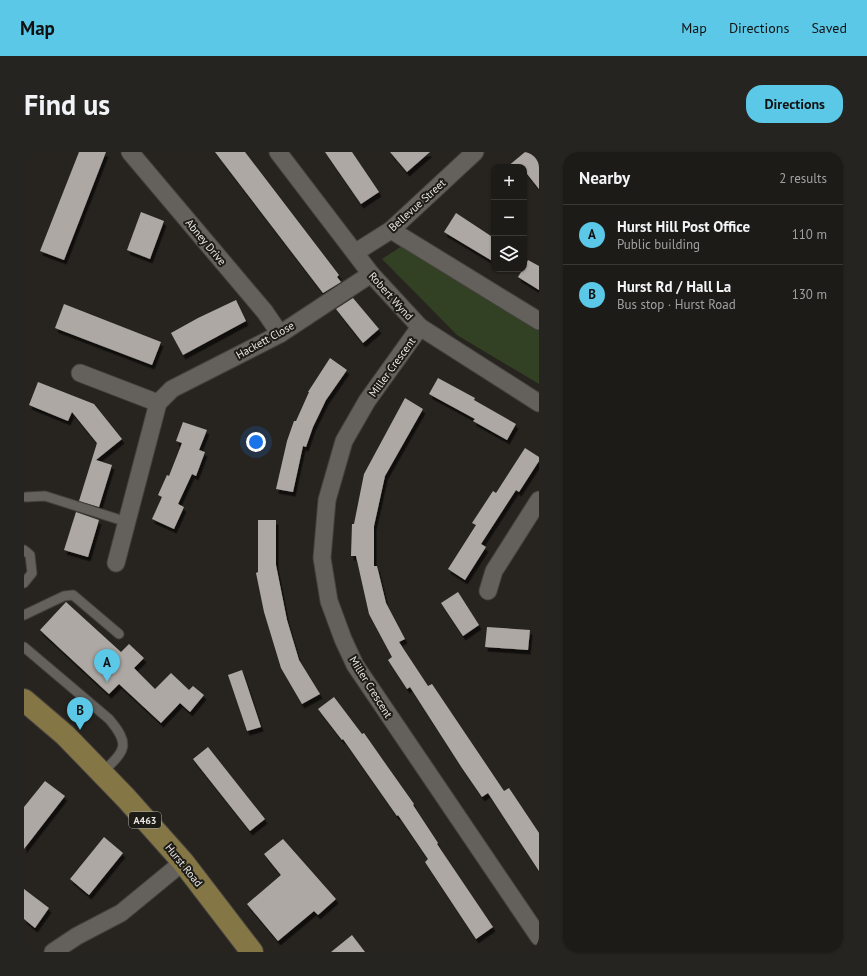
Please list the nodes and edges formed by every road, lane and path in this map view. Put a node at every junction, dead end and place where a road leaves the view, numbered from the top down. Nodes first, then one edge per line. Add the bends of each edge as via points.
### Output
1 (130, 152) edge
2 (278, 152) edge
3 (475, 152) edge
4 (391, 230) junction
5 (356, 252) junction
6 (371, 274) junction
7 (539, 321) edge
8 (420, 327) junction
9 (280, 334) junction
10 (80, 373) dead end
11 (158, 403) junction
12 (539, 403) edge
13 (26, 497) dead end
14 (539, 500) edge
15 (127, 522) junction
16 (24, 550) edge
17 (116, 563) dead end
18 (24, 583) edge
19 (488, 591) dead end
20 (24, 615) edge
21 (119, 634) dead end
22 (24, 647) edge
23 (24, 700) edge
24 (102, 773) junction
25 (183, 862) junction
26 (539, 937) edge
27 (53, 952) edge
28 (252, 952) edge

1 - 9 street, Abney Drive via 265,312
2 - 5 street, Robert Wynd
3 - 4 street, Bellevue Street
4 - 5 street, Bellevue Street
4 - 7 street
5 - 6 street, Robert Wynd
6 - 8 street, Robert Wynd
6 - 9 street, Hackett Close
8 - 12 street, Robert Wynd
8 - 26 street, Miller Crescent via 367,401 344,440 327,500 322,558 329,601 355,665
9 - 11 street, Hackett Close via 172,389
10 - 11 street
11 - 15 street
13 - 15 lane via 45,496
14 - 19 street via 494,571
15 - 17 street
16 - 18 lane via 30,555 32,572
20 - 21 lane via 64,596 74,595
22 - 24 lane via 116,726 124,747
23 - 24 main road, Hurst Road / A463 via 65,735
24 - 25 main road, Hurst Road / A463
25 - 27 street via 121,913
25 - 28 main road, Hurst Road / A463

